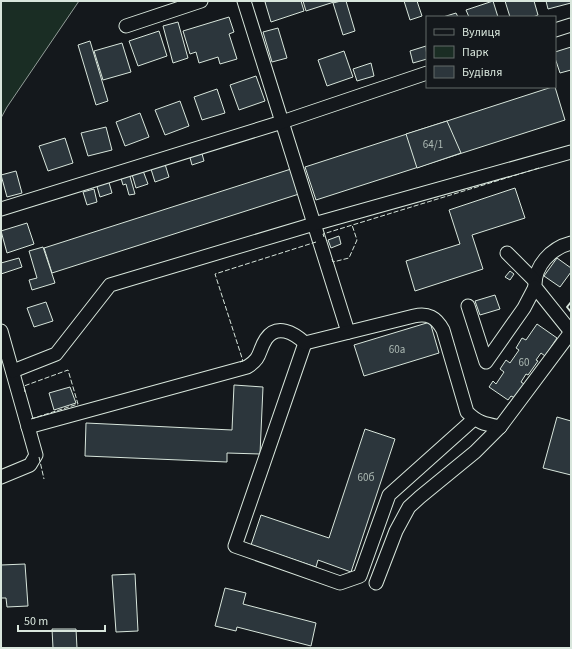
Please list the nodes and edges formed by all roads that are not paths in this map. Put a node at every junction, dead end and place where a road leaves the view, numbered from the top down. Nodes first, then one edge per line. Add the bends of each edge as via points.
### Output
1 (201, 1) edge
2 (244, 1) edge
3 (571, 25) edge
4 (126, 26) dead end
5 (556, 30) edge
6 (426, 73) edge
7 (282, 122) junction
8 (571, 152) edge
9 (1, 209) edge
10 (314, 224) junction
11 (571, 243) edge
12 (507, 253) dead end
13 (535, 284) junction
14 (468, 306) dead end
15 (1, 331) edge
16 (348, 332) junction
17 (571, 332) edge
18 (304, 342) junction
19 (13, 371) junction
20 (474, 419) junction
21 (28, 427) junction
22 (500, 427) junction
23 (1, 477) edge
24 (376, 583) dead end

1 - 4 street
2 - 7 street
3 - 5 street
6 - 7 street
7 - 9 street
7 - 10 street
8 - 10 street
10 - 16 street
10 - 19 street via 110,285 56,354
11 - 13 street via 548,256 539,268
12 - 13 street
13 - 14 street via 524,308 486,362
13 - 17 street
15 - 19 street
16 - 18 street
16 - 20 street via 421,314 434,318 443,330 467,412
17 - 22 street
18 - 20 street via 235,546 340,583 360,576 389,495
18 - 21 street via 288,331 272,333 266,339 259,357 247,367
19 - 21 street
20 - 22 street via 483,424
21 - 23 street via 36,455 30,465
22 - 24 street via 475,452 410,507 396,531

